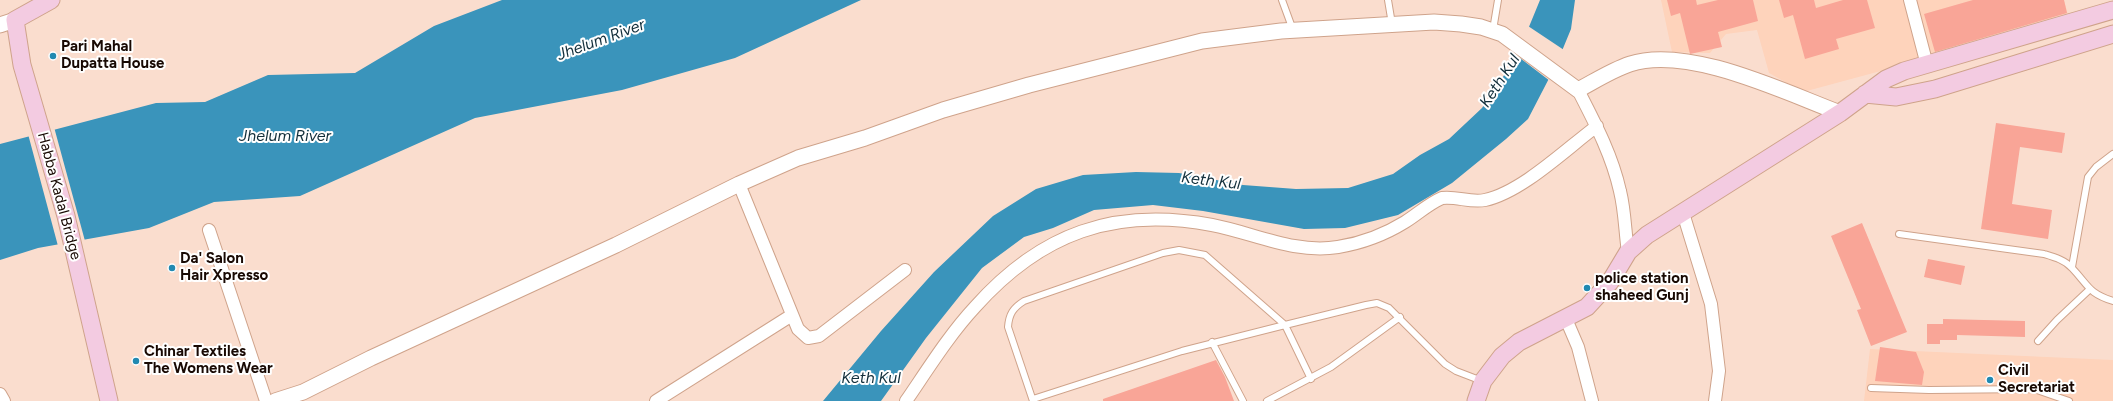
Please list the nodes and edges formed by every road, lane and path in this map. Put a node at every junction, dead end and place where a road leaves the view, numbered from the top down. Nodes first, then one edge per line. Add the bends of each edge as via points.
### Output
1 (51, 0) edge
2 (1282, 0) edge
3 (1388, 0) edge
4 (1498, 0) edge
5 (1910, 0) edge
6 (2113, 10) edge
7 (8, 22) edge
8 (1392, 24) junction
9 (1293, 30) junction
10 (1498, 32) junction
11 (2113, 34) edge
12 (1927, 64) junction
13 (1575, 87) junction
14 (1865, 94) junction
15 (1840, 113) junction
16 (1597, 126) junction
17 (2113, 154) edge
18 (739, 184) junction
19 (1683, 213) junction
20 (209, 230) dead end
21 (1899, 234) dead end
22 (1628, 252) junction
23 (2072, 267) junction
24 (904, 270) dead end
25 (2089, 290) junction
26 (2113, 301) edge
27 (792, 315) junction
28 (1400, 318) junction
29 (1566, 319) junction
30 (1285, 325) junction
31 (1212, 342) junction
32 (2038, 342) dead end
33 (1311, 379) junction
34 (1483, 381) junction
35 (1871, 388) dead end
36 (0, 394) edge
37 (304, 397) edge
38 (1033, 400) edge
39 (4, 401) edge
40 (109, 401) edge
41 (266, 401) edge
42 (275, 401) edge
43 (656, 401) edge
44 (906, 401) edge
45 (1243, 401) edge
46 (1267, 401) edge
47 (1476, 401) edge
48 (1592, 401) edge
49 (1715, 401) edge
50 (2069, 401) edge

1 - 7 main road
2 - 9 lane
3 - 8 lane
4 - 10 lane
5 - 12 street
6 - 12 main road
7 - 40 main road, Habba Kadal Bridge via 66,216
8 - 9 street
8 - 10 street via 1434,22 1481,27
9 - 18 street via 1202,41 1029,85 943,110 866,138 798,158
10 - 13 street
11 - 14 main road via 1928,90 1896,97
12 - 14 main road via 1886,79
13 - 15 street via 1631,64 1654,60 1681,61 1743,76
13 - 16 street
14 - 15 main road
15 - 19 main road
16 - 22 street via 1607,148 1620,192
16 - 44 street via 1510,190 1473,202 1451,197 1442,198 1375,239 1339,247 1317,250 1289,246 1213,226 1154,219 1127,220 1076,234 1021,262 1000,280 974,308
17 - 23 lane via 2088,177
18 - 27 street
18 - 37 street via 616,245 371,358
19 - 22 main road via 1647,235
19 - 49 street via 1711,304 1719,371
20 - 41 street
21 - 23 lane via 2044,254 2059,258
22 - 29 main road via 1600,295 1587,307
23 - 25 lane
24 - 27 street via 819,336 808,338 803,335
25 - 26 lane
25 - 32 lane
27 - 43 street
28 - 30 lane via 1389,308 1377,303
28 - 33 lane
28 - 34 lane via 1445,364
29 - 34 main road via 1519,342 1502,356
29 - 48 street via 1578,347
30 - 31 lane
30 - 33 lane
30 - 38 lane via 1205,255 1179,250 1163,253 1024,301 1014,307 1008,327
31 - 38 lane
31 - 45 lane
33 - 46 lane
34 - 47 main road
35 - 50 lane via 2034,389
36 - 39 street
37 - 42 street

